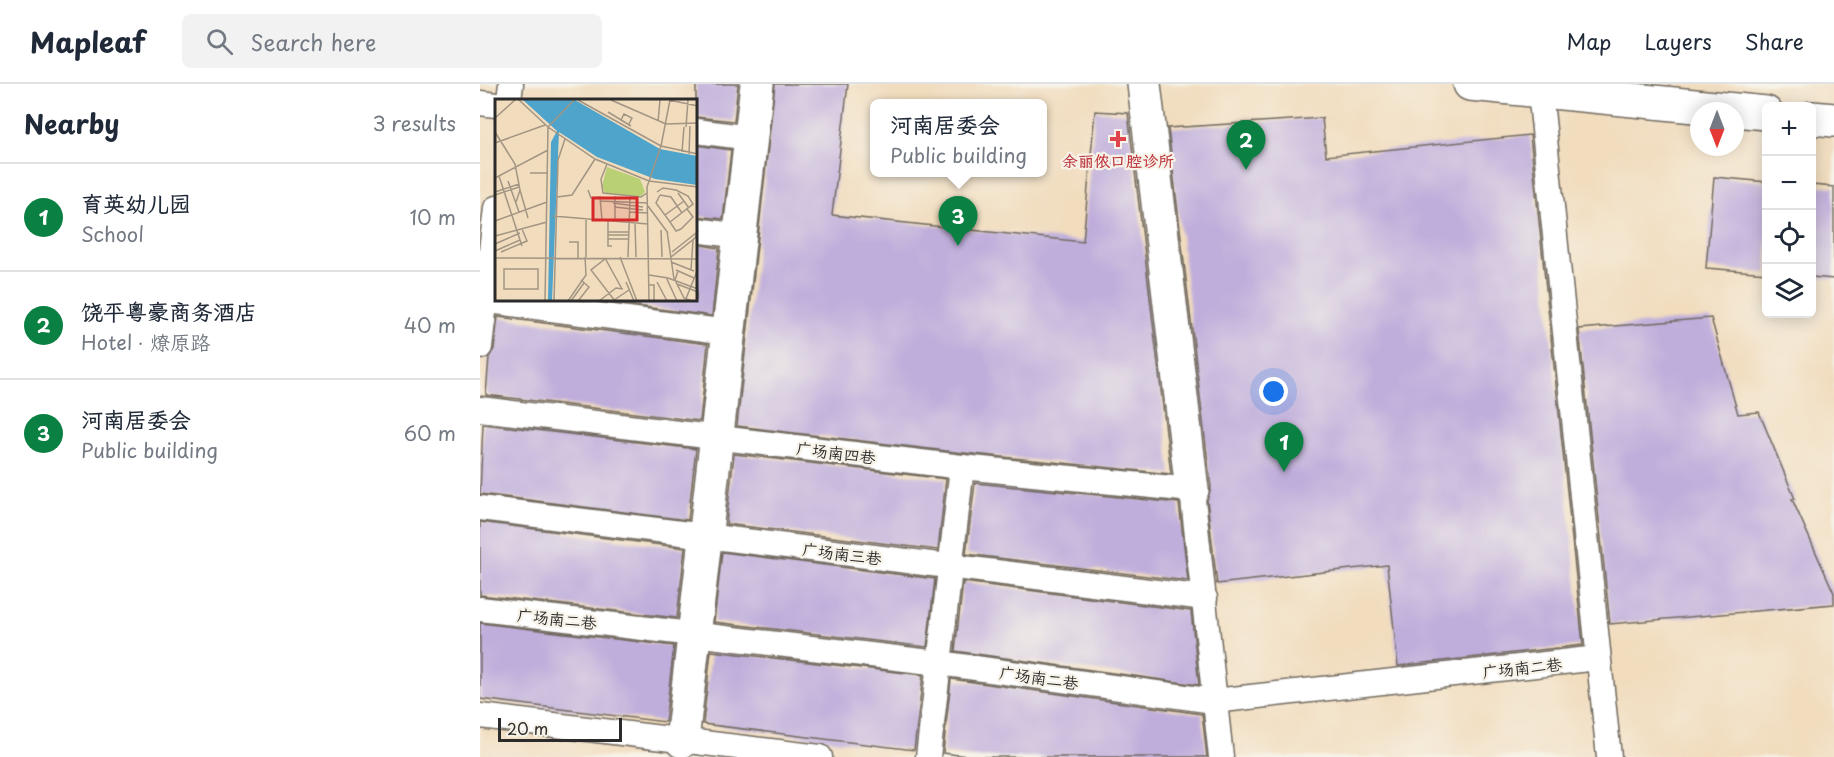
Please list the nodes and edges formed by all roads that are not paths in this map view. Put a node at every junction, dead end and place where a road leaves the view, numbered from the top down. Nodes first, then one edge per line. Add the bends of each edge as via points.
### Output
1 (511, 84) edge
2 (757, 84) edge
3 (1144, 84) edge
4 (1470, 84) edge
5 (1540, 91) junction
6 (509, 99) edge
7 (480, 103) edge
8 (495, 105) edge
9 (1762, 113) edge
10 (1816, 118) edge
11 (1834, 120) edge
12 (698, 131) edge
13 (751, 138) junction
14 (480, 200) edge
15 (495, 202) edge
16 (495, 215) edge
17 (698, 230) edge
18 (740, 236) junction
19 (483, 300) edge
20 (498, 302) edge
21 (728, 332) junction
22 (480, 347) edge
23 (480, 409) edge
24 (716, 437) junction
25 (962, 467) junction
26 (1192, 490) junction
27 (480, 508) edge
28 (706, 536) junction
29 (950, 567) junction
30 (1205, 598) junction
31 (480, 609) edge
32 (694, 633) junction
33 (1598, 658) junction
34 (939, 663) junction
35 (1214, 701) junction
36 (480, 716) edge
37 (682, 741) junction
38 (820, 757) edge
39 (928, 757) edge
40 (1221, 757) edge
41 (1609, 757) edge

1 - 6 lane
2 - 13 street
3 - 26 street
4 - 5 street
5 - 9 street
5 - 33 lane
7 - 8 lane
10 - 11 street
12 - 13 lane
13 - 18 street
14 - 15 lane
16 - 19 lane
17 - 18 lane
18 - 21 street
19 - 22 lane
20 - 21 lane
21 - 24 street
23 - 24 lane, 广场南四巷
24 - 25 lane, 广场南四巷
24 - 28 street
25 - 26 lane, 广场南四巷
25 - 29 lane
26 - 30 lane
27 - 28 lane, 广场南三巷
28 - 29 lane, 广场南三巷
28 - 32 street
29 - 30 lane, 广场南三巷
29 - 34 lane
30 - 35 lane
31 - 32 lane, 广场南二巷
32 - 34 lane, 广场南二巷
32 - 37 street
33 - 35 lane, 广场南二巷
33 - 41 lane
34 - 35 lane, 广场南二巷
34 - 39 lane
35 - 40 lane
36 - 37 lane
37 - 38 lane

